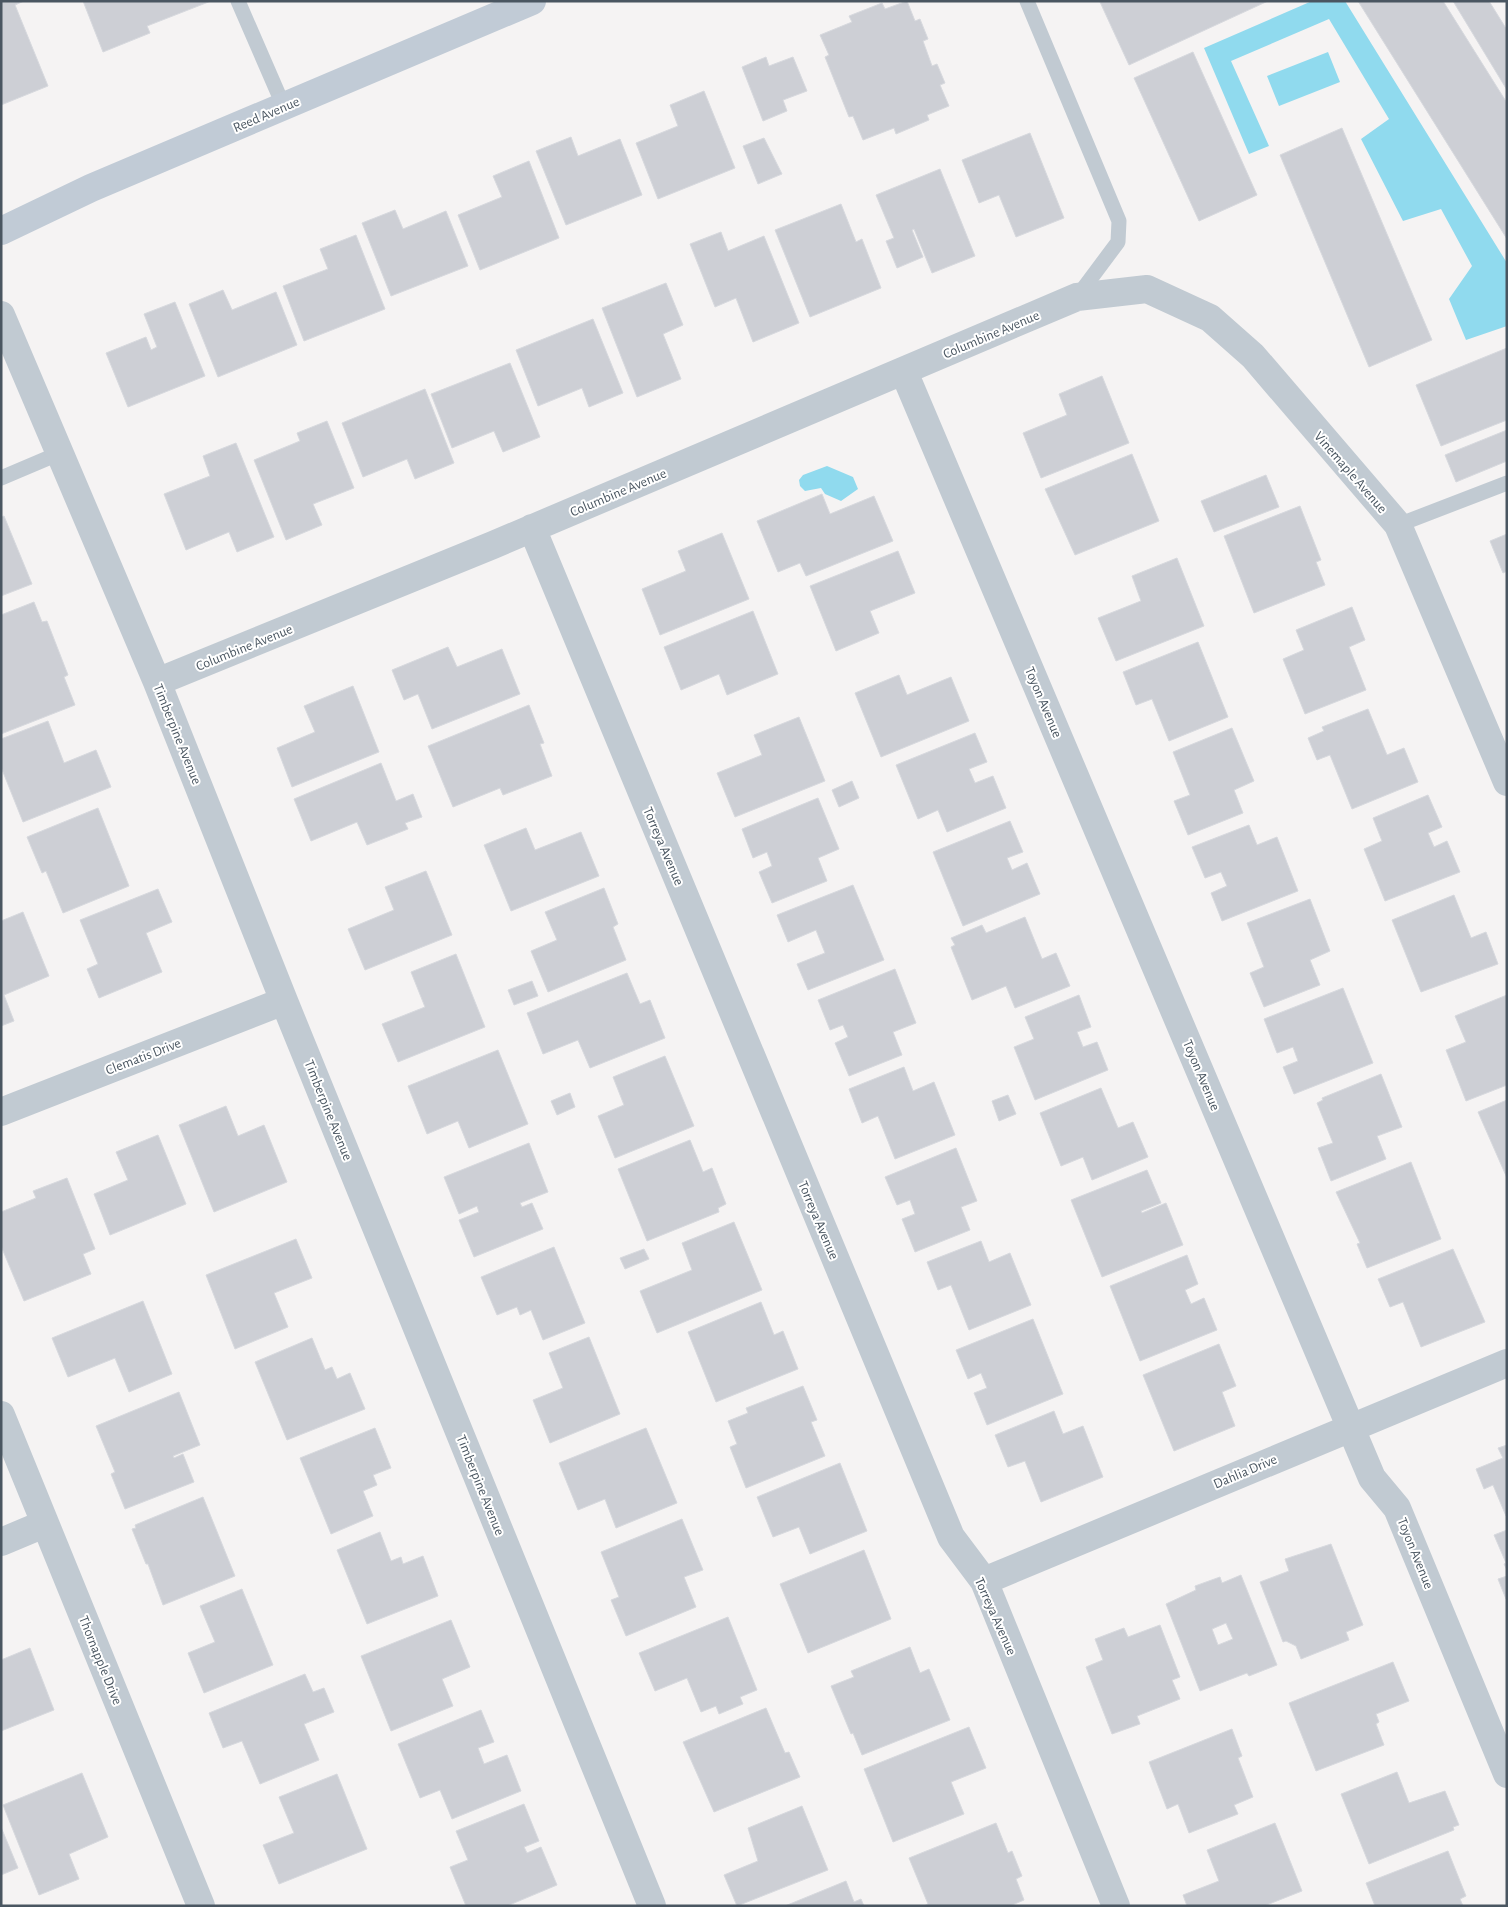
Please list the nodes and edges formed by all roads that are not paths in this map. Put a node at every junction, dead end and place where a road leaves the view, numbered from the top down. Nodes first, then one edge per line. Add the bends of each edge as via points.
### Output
1 (238, 1) edge
2 (532, 1) edge
3 (1027, 1) edge
4 (284, 107) junction
5 (1, 231) edge
6 (1077, 297) junction
7 (1, 315) edge
8 (904, 372) junction
9 (60, 453) junction
10 (1, 478) edge
11 (1507, 483) edge
12 (1398, 526) junction
13 (532, 528) junction
14 (157, 682) junction
15 (1507, 782) edge
16 (284, 1001) junction
17 (1, 1112) edge
18 (1507, 1363) edge
19 (1, 1414) edge
20 (1350, 1427) junction
21 (44, 1524) junction
22 (1, 1542) edge
23 (984, 1581) junction
24 (1507, 1774) edge
25 (202, 1906) edge
26 (652, 1906) edge
27 (1116, 1906) edge

1 - 4 lane
2 - 4 main road, Reed Avenue
3 - 6 lane via 1119,221 1118,242
4 - 5 main road, Reed Avenue via 92,188
6 - 8 street, Columbine Avenue
6 - 12 street, Vinemaple Avenue via 1147,288 1210,318 1253,356
7 - 9 street, Timberpine Avenue
8 - 13 street, Columbine Avenue
8 - 20 street, Toyon Avenue
9 - 10 lane
9 - 14 street, Timberpine Avenue
11 - 12 lane
12 - 15 street, Vinemaple Avenue
13 - 14 street, Columbine Avenue
13 - 23 street, Torreya Avenue via 951,1537
14 - 16 street, Timberpine Avenue
16 - 17 street, Clematis Drive
16 - 26 street, Timberpine Avenue
18 - 20 street, Dahlia Drive
19 - 21 street, Thornapple Drive
20 - 23 street, Dahlia Drive
20 - 24 street, Toyon Avenue via 1372,1478 1397,1508
21 - 22 street
21 - 25 street, Thornapple Drive
23 - 27 street, Torreya Avenue

